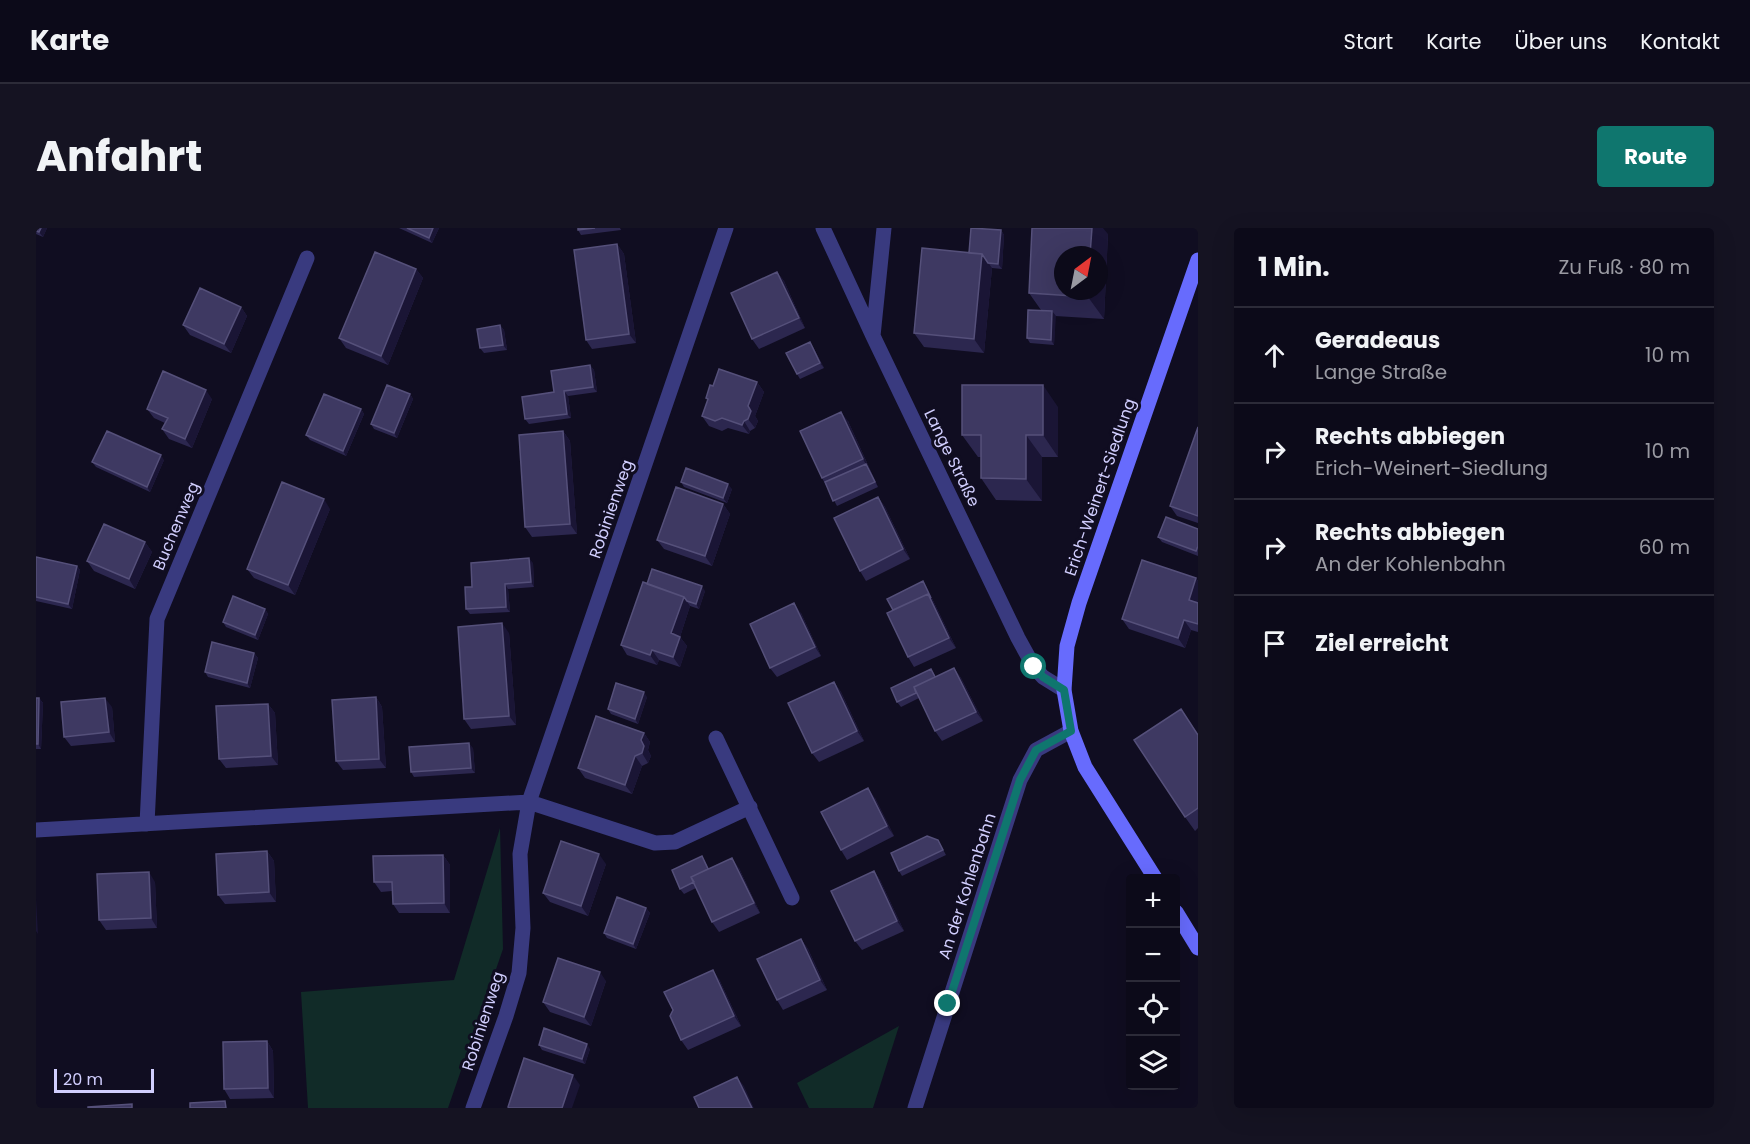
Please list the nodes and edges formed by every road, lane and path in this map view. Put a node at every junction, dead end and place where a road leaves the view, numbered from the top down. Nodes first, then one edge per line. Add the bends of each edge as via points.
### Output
1 (726, 228) edge
2 (823, 228) edge
3 (884, 228) edge
4 (308, 258) dead end
5 (1198, 260) edge
6 (873, 336) junction
7 (1064, 690) junction
8 (1071, 731) junction
9 (716, 738) dead end
10 (529, 801) junction
11 (750, 807) junction
12 (147, 824) junction
13 (36, 830) edge
14 (1152, 874) edge
15 (792, 898) dead end
16 (1180, 918) edge
17 (1198, 947) edge
18 (473, 1108) edge
19 (915, 1108) edge

1 - 10 street, Robinienweg
2 - 6 street, Lange Straße
3 - 6 street
4 - 12 street, Buchenweg via 157,619
5 - 7 street, Erich-Weinert-Siedlung via 1079,603 1067,646
6 - 7 street, Lange Straße via 1018,638 1034,667
7 - 8 street, Erich-Weinert-Siedlung
8 - 14 street via 1085,767
8 - 19 street, An der Kohlenbahn via 1036,750 1020,780
9 - 11 street
10 - 11 street via 655,843 675,842
10 - 12 street
10 - 18 street, Robinienweg via 520,854 523,928 519,973
11 - 15 street
12 - 13 street
16 - 17 street

